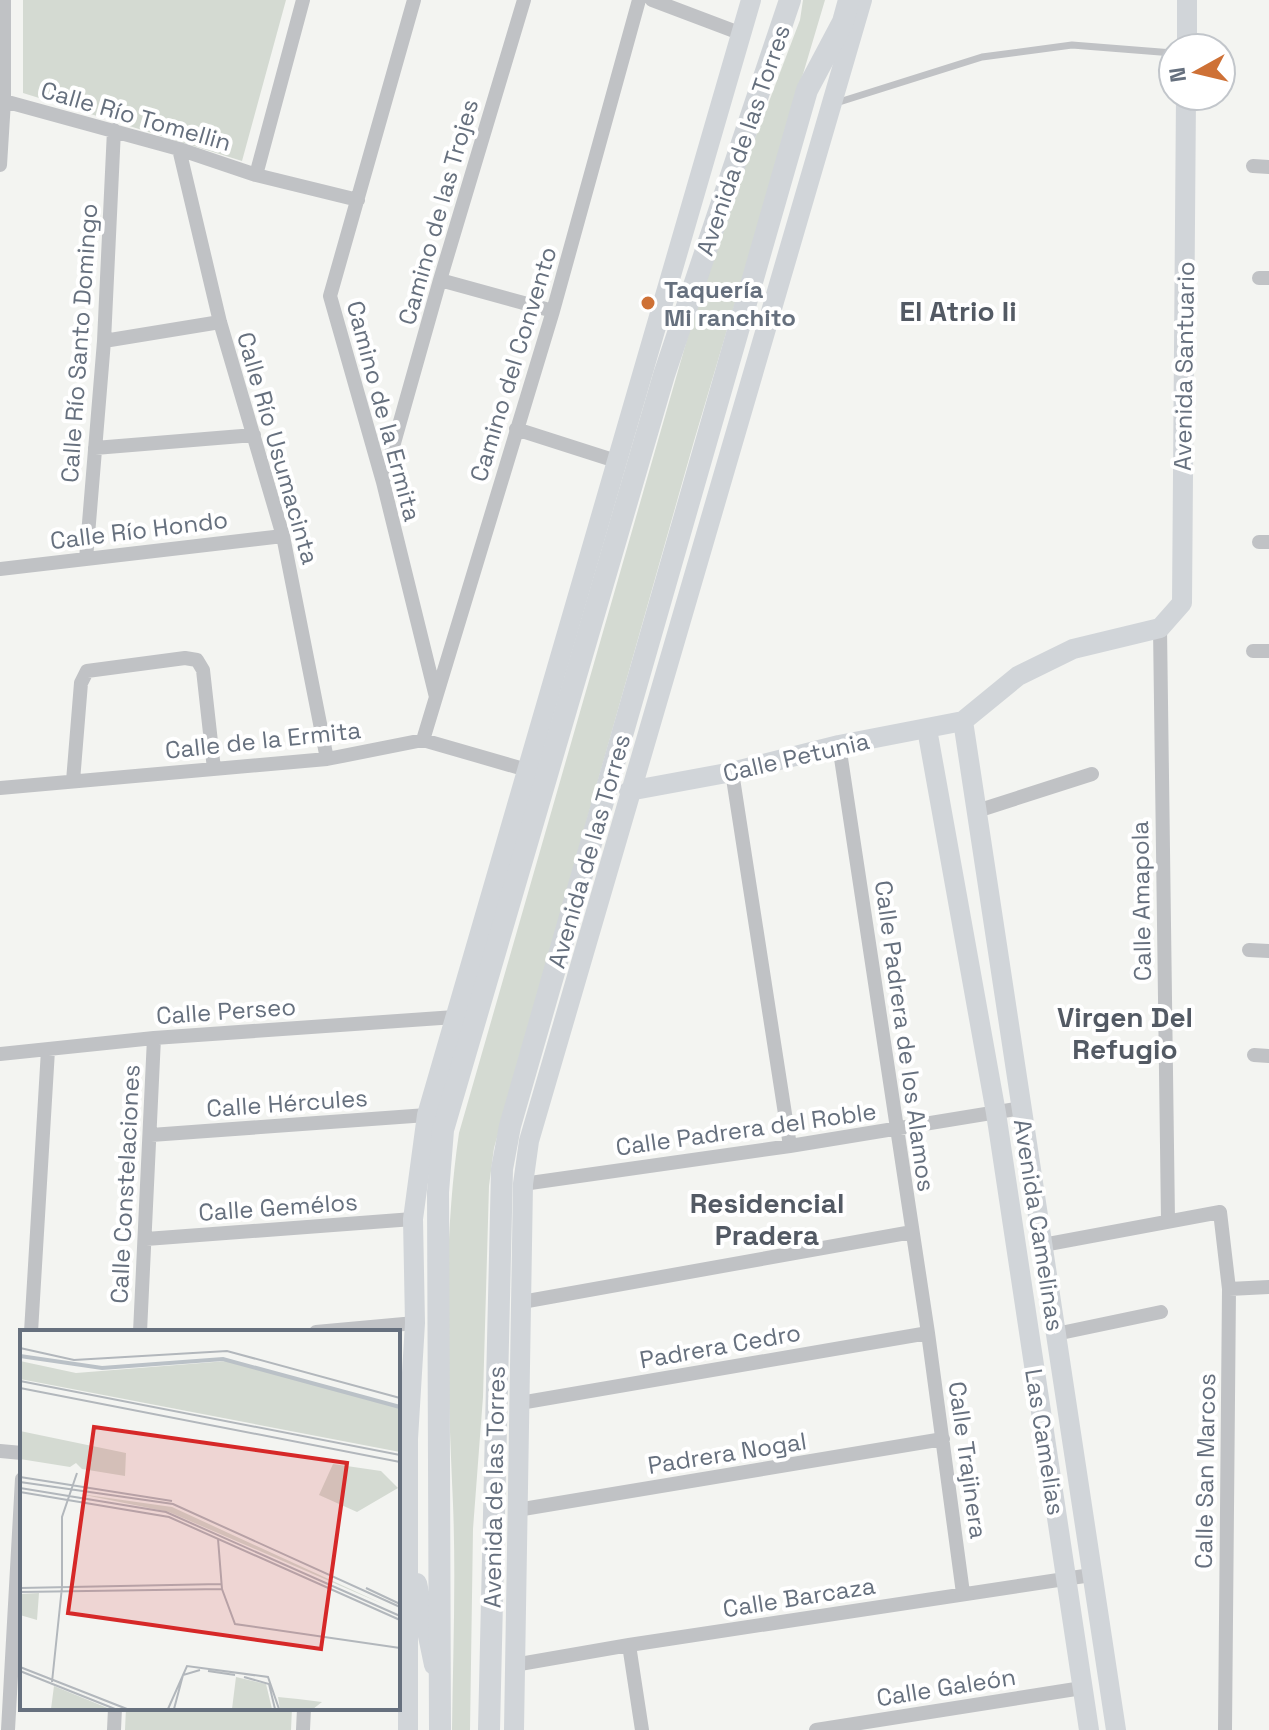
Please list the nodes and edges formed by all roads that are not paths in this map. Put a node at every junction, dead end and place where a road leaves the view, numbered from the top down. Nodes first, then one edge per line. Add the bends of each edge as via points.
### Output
1 (4, 0) edge
2 (303, 0) edge
3 (414, 0) edge
4 (524, 0) edge
5 (639, 0) edge
6 (652, 0) edge
7 (751, 0) edge
8 (790, 0) edge
9 (849, 0) edge
10 (862, 0) edge
11 (1187, 0) edge
12 (1187, 32) edge
13 (742, 34) junction
14 (1157, 52) edge
15 (4, 101) junction
16 (834, 104) junction
17 (1186, 112) edge
18 (114, 130) junction
19 (179, 149) junction
20 (0, 165) edge
21 (1253, 166) dead end
22 (1269, 167) edge
23 (256, 175) junction
24 (358, 200) junction
25 (440, 280) junction
26 (553, 311) junction
27 (220, 322) junction
28 (104, 341) junction
29 (516, 429) junction
30 (254, 435) junction
31 (95, 448) junction
32 (616, 461) junction
33 (383, 482) junction
34 (283, 536) junction
35 (86, 559) junction
36 (0, 569) edge
37 (1160, 628) junction
38 (1253, 651) dead end
39 (1269, 651) edge
40 (436, 697) junction
41 (963, 721) junction
42 (927, 729) junction
43 (423, 740) junction
44 (839, 745) junction
45 (327, 759) junction
46 (214, 769) junction
47 (527, 770) junction
48 (732, 772) junction
49 (1092, 774) dead end
50 (73, 781) junction
51 (0, 788) edge
52 (629, 791) junction
53 (977, 811) junction
54 (1249, 950) dead end
55 (1269, 951) edge
56 (455, 1017) junction
57 (154, 1038) junction
58 (48, 1050) junction
59 (0, 1054) edge
60 (1022, 1108) junction
61 (996, 1113) junction
62 (427, 1115) junction
63 (896, 1129) junction
64 (151, 1135) junction
65 (790, 1146) junction
66 (523, 1184) junction
67 (413, 1219) junction
68 (1168, 1220) junction
69 (912, 1232) junction
70 (146, 1239) junction
71 (1043, 1245) junction
72 (1269, 1287) edge
73 (1229, 1289) junction
74 (522, 1302) junction
75 (1161, 1312) dead end
76 (415, 1323) junction
77 (31, 1330) edge
78 (140, 1330) edge
79 (338, 1330) edge
80 (928, 1333) junction
81 (1056, 1334) junction
82 (520, 1403) junction
83 (403, 1439) edge
84 (943, 1439) junction
85 (0, 1451) edge
86 (20, 1453) edge
87 (517, 1510) junction
88 (20, 1515) edge
89 (408, 1540) junction
90 (1091, 1575) junction
91 (1066, 1578) junction
92 (963, 1593) junction
93 (629, 1645) junction
94 (514, 1665) junction
95 (1082, 1688) junction
96 (440, 1697) junction
97 (115, 1710) edge
98 (304, 1710) edge
99 (8, 1730) edge
100 (114, 1730) edge
101 (303, 1730) edge
102 (408, 1730) edge
103 (440, 1730) edge
104 (489, 1730) edge
105 (514, 1730) edge
106 (642, 1730) edge
107 (816, 1730) edge
108 (1089, 1730) edge
109 (1116, 1730) edge
110 (1225, 1730) edge

1 - 15 street
2 - 23 street
3 - 24 street, Camino de la Ermita
4 - 25 street, Camino de las Trojes
5 - 26 street, Camino del Convento
6 - 13 street
7 - 13 street, Avenida de las Torres
8 - 96 main road, Avenida de las Torres via 664,375 443,1130 438,1192
9 - 104 main road, Avenida de las Torres via 807,90 510,1126 502,1169
10 - 16 street, Avenida de las Torres
11 - 12 street
13 - 32 street, Avenida de las Torres
14 - 16 lane via 1072,45 982,57
15 - 18 street, Calle Río Tomellin
15 - 20 street
16 - 52 street, Avenida de las Torres
17 - 37 street, Avenida Santuario via 1182,603
18 - 19 street, Calle Río Tomellin
18 - 28 street, Calle Río Santo Domingo
19 - 23 street, Calle Río Tomellin
19 - 27 street, Calle Río Usumacinta
21 - 22 street
23 - 24 street, Calle Río Tomellin
24 - 33 street, Camino de la Ermita via 330,296
25 - 26 street
25 - 33 street, Camino de las Trojes
26 - 29 street, Camino del Convento
27 - 28 street
27 - 30 street, Calle Río Usumacinta
28 - 31 street, Calle Río Santo Domingo
29 - 32 street
29 - 40 street, Camino del Convento
30 - 31 street
30 - 34 street, Calle Río Usumacinta
31 - 35 street, Calle Río Santo Domingo
32 - 47 street, Avenida de las Torres
33 - 40 street, Camino de la Ermita
34 - 35 street, Calle Río Hondo
34 - 45 street, Calle Río Usumacinta
35 - 36 street, Calle Río Hondo
37 - 41 street via 1073,649 1018,676
37 - 68 street, Calle Amapola
38 - 39 street
40 - 43 street, Camino del Convento
41 - 42 street, Calle Petunia
41 - 53 street, Avenida Camelinas
42 - 44 street, Calle Petunia
42 - 61 street, Las Camelias
43 - 45 street, Calle de la Ermita
43 - 47 street, Calle de la Ermita
44 - 48 street, Calle Petunia
44 - 63 street, Calle Padrera de los Alamos
45 - 46 street, Calle de la Ermita
46 - 50 street, Calle de la Ermita
46 - 50 street via 203,670 197,660 185,658 87,671 81,683
47 - 56 street, Avenida de las Torres
48 - 52 street, Calle Petunia
48 - 65 street
49 - 53 street
50 - 51 street, Calle de la Ermita
52 - 66 street, Avenida de las Torres via 529,1141
53 - 60 street, Avenida Camelinas
54 - 55 street
56 - 57 street, Calle Perseo
56 - 62 street, Avenida de las Torres
57 - 58 street, Calle Perseo
57 - 64 street, Calle Constelaciones
58 - 59 street, Calle Perseo
58 - 77 street
60 - 61 street, Calle Padrera del Roble
60 - 71 street, Avenida Camelinas
61 - 63 street, Calle Padrera del Roble
61 - 91 street, Las Camelias
62 - 64 street, Calle Hércules
62 - 67 street, Avenida de las Torres
63 - 65 street, Calle Padrera del Roble
63 - 69 street, Calle Padrera de los Alamos
64 - 70 street, Calle Constelaciones
65 - 66 street, Calle Padrera del Roble
66 - 74 street, Avenida de las Torres
67 - 70 street, Calle Gemélos
67 - 76 street, Avenida de las Torres
68 - 71 street
68 - 73 street, Calle San Marcos via 1220,1212
69 - 74 street
69 - 80 street, Calle Padrera de los Alamos
70 - 78 street, Calle Constelaciones
71 - 81 street, Avenida Camelinas
72 - 73 street
73 - 110 street, Calle San Marcos
74 - 82 street, Avenida de las Torres
75 - 81 street
76 - 79 street
76 - 83 street, Avenida de las Torres
80 - 82 street, Padrera Cedro
80 - 84 street, Calle Trajinera
81 - 90 street, Avenida Camelinas
82 - 87 street, Avenida de las Torres
83 - 89 street, Avenida de las Torres
84 - 87 street, Padrera Nogal
84 - 92 street, Calle Trajinera
85 - 86 street
87 - 94 street, Avenida de las Torres
88 - 99 street
89 - 96 street
89 - 102 street, Avenida de las Torres
90 - 91 street, Calle Barcaza
90 - 109 street, Avenida Camelinas
91 - 92 street, Calle Barcaza
91 - 95 street, Las Camelias
92 - 93 street, Calle Barcaza
93 - 94 street, Calle Barcaza
93 - 106 street
94 - 105 street, Avenida de las Torres
95 - 107 street, Calle Galeón
95 - 108 street, Las Camelias
96 - 103 main road, Avenida de las Torres
97 - 100 street
98 - 101 street

